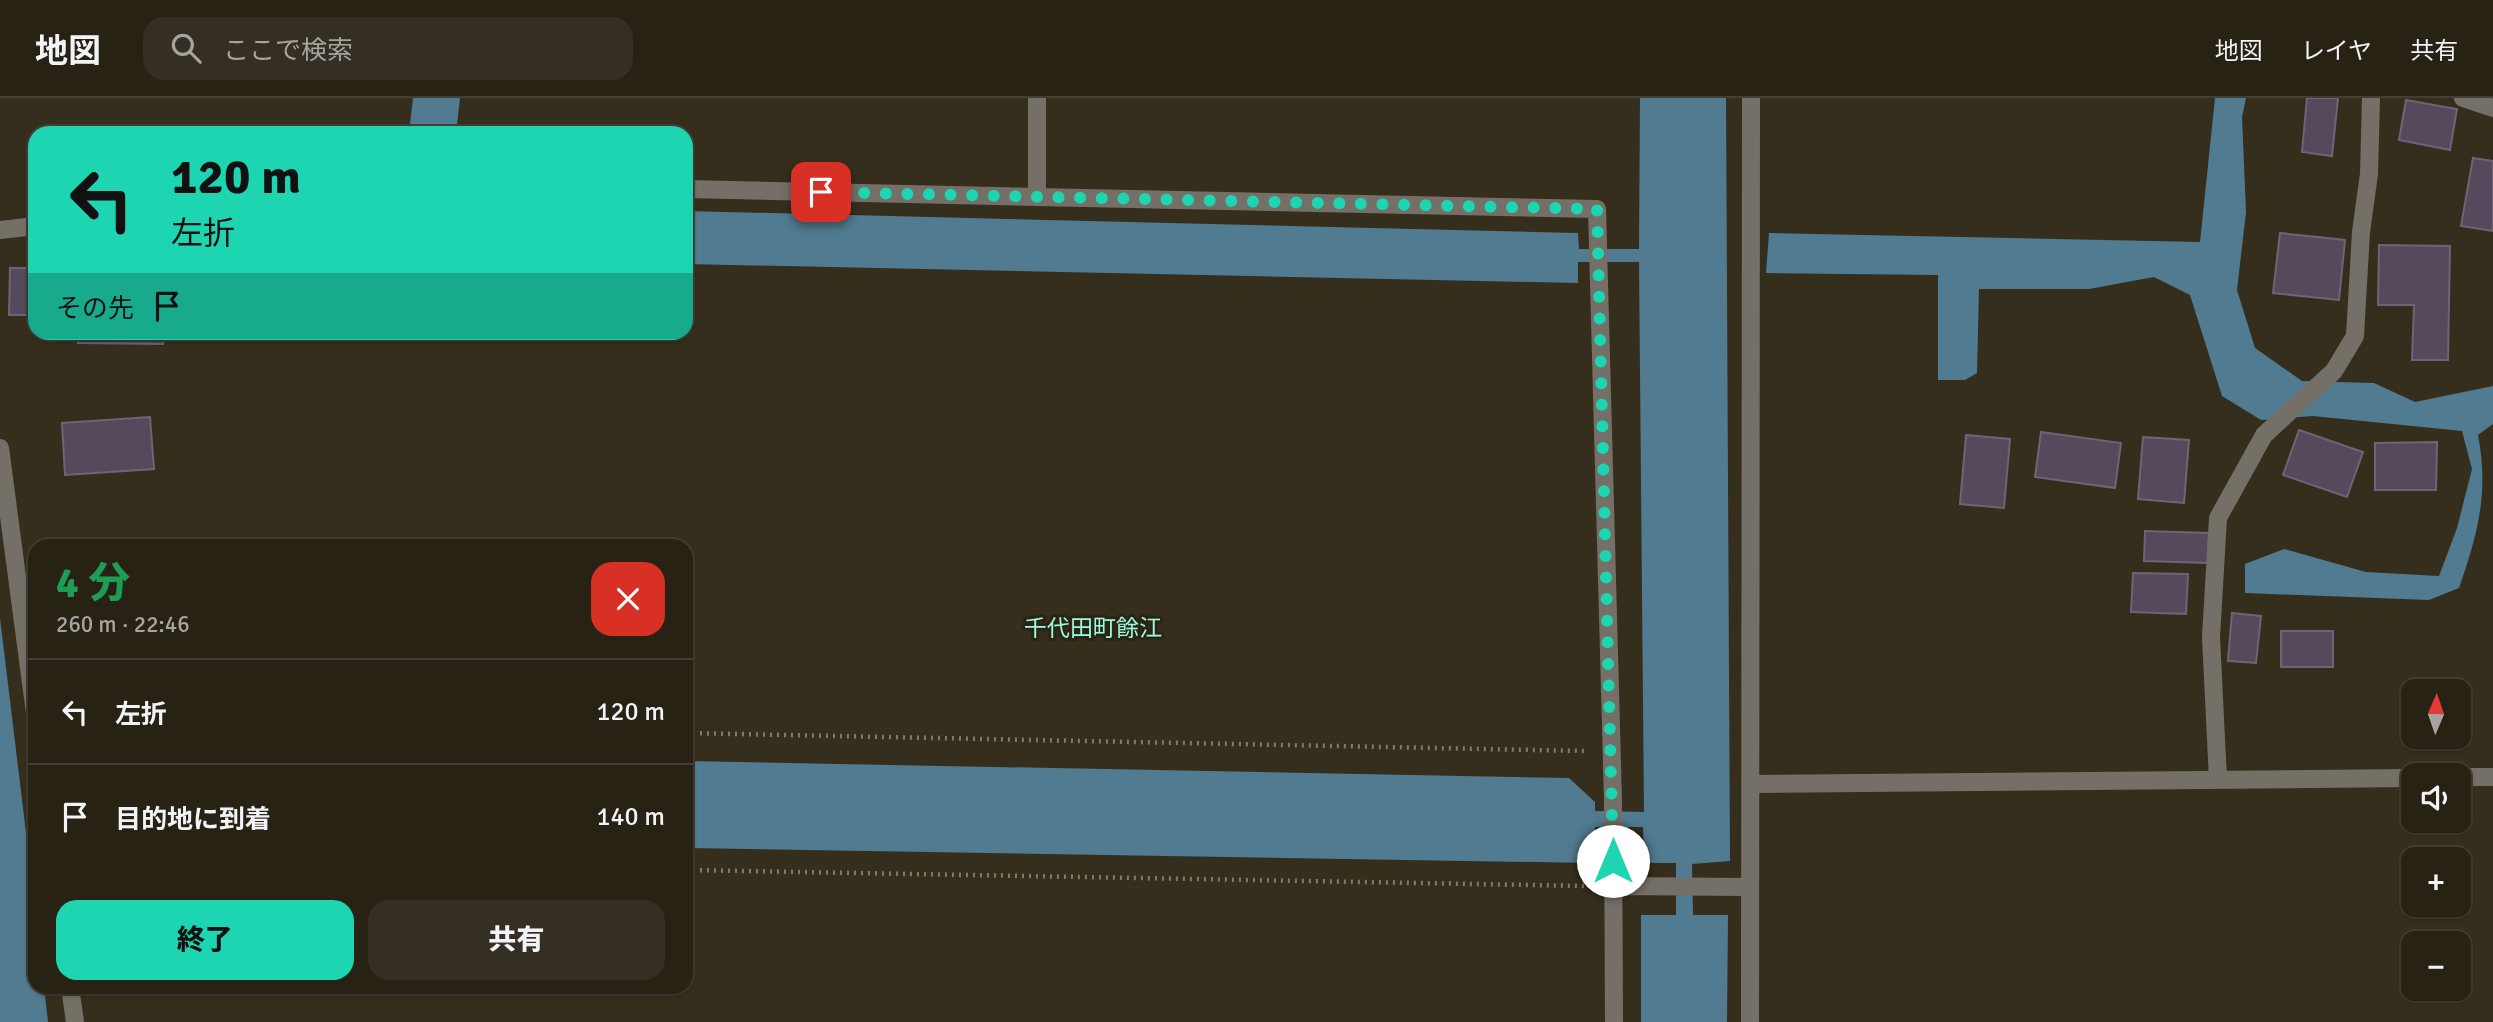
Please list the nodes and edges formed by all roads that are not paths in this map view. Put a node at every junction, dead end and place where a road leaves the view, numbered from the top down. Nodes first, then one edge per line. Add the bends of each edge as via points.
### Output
1 (1037, 98) edge
2 (1751, 98) edge
3 (2371, 98) edge
4 (2462, 98) edge
5 (2493, 108) edge
6 (693, 189) edge
7 (1037, 197) junction
8 (28, 227) edge
9 (0, 230) edge
10 (0, 448) edge
11 (28, 660) edge
12 (2493, 777) edge
13 (2401, 778) edge
14 (2471, 778) edge
15 (2218, 780) junction
16 (1752, 784) junction
17 (1613, 886) junction
18 (1748, 887) junction
19 (72, 994) edge
20 (75, 1022) edge
21 (1614, 1022) edge
22 (1749, 1022) edge

1 - 7 street
2 - 16 street
3 - 15 street via 2355,337 2334,371 2264,435 2218,518 2211,637
4 - 5 street
6 - 7 street
7 - 17 street via 1597,209
8 - 9 street
10 - 11 street
12 - 14 street
13 - 15 street
15 - 16 street
16 - 18 street
17 - 18 street
17 - 21 street
18 - 22 street
19 - 20 street

